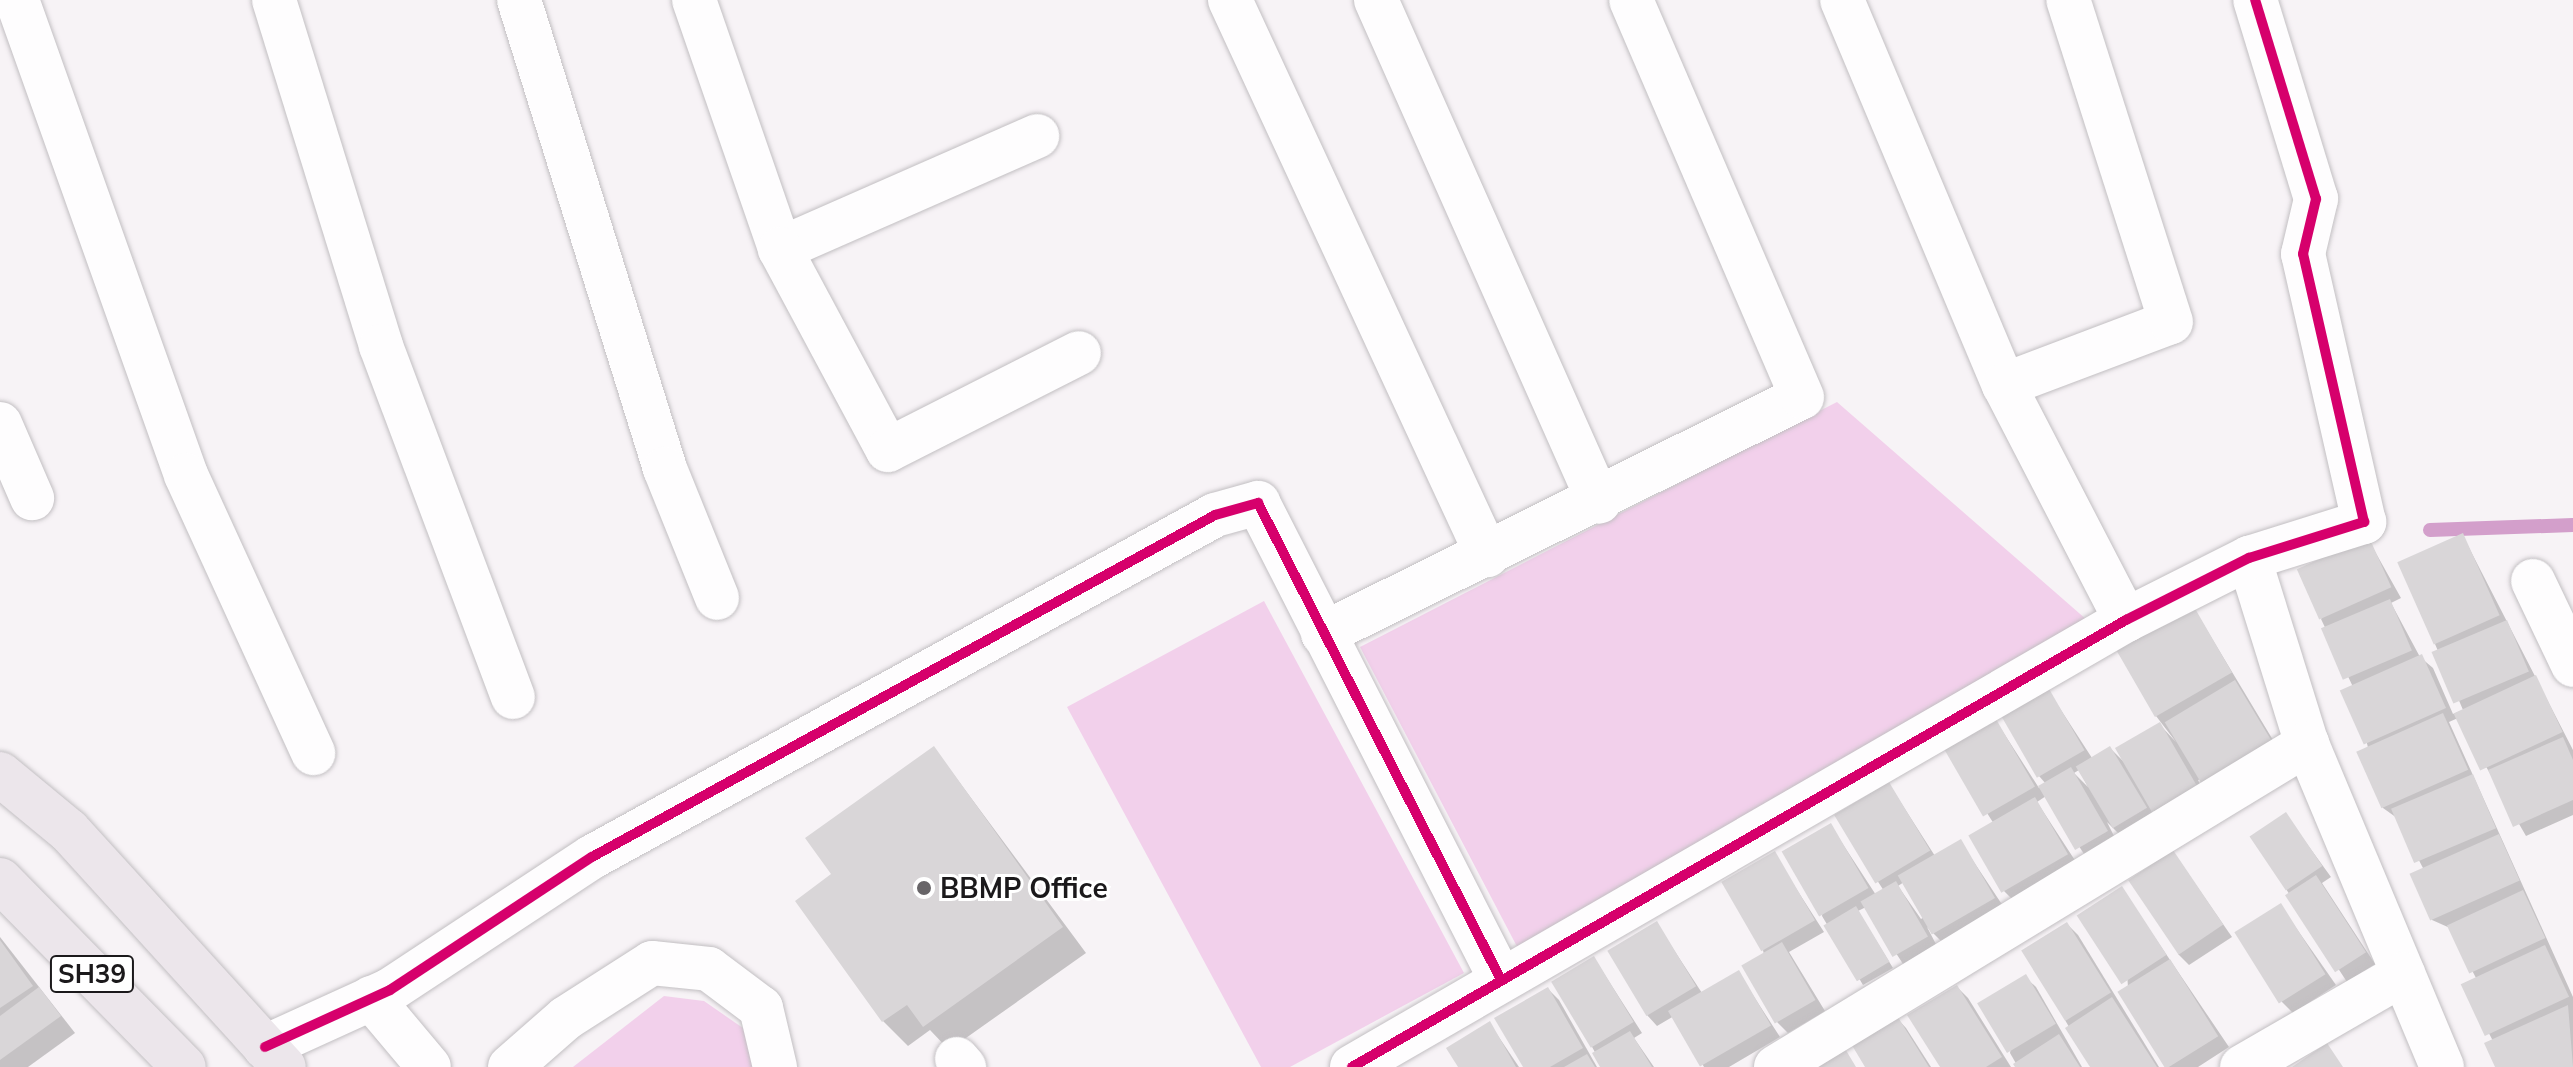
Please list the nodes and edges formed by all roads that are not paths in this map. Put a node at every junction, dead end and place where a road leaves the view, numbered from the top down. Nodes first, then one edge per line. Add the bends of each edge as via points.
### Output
1 (17, 0) edge
2 (274, 0) edge
3 (519, 0) edge
4 (694, 0) edge
5 (1230, 0) edge
6 (1376, 0) edge
7 (1631, 0) edge
8 (1842, 0) edge
9 (2068, 0) edge
10 (2255, 0) edge
11 (1037, 136) dead end
12 (780, 249) junction
13 (1079, 353) dead end
14 (2004, 385) junction
15 (0, 424) edge
16 (32, 498) dead end
17 (1599, 502) junction
18 (1487, 555) junction
19 (2249, 558) junction
20 (2533, 581) dead end
21 (717, 598) dead end
22 (2126, 620) junction
23 (1323, 634) junction
24 (2573, 665) edge
25 (513, 697) dead end
26 (2307, 744) junction
27 (313, 753) dead end
28 (0, 774) edge
29 (0, 880) edge
30 (2403, 974) junction
31 (1501, 980) junction
32 (371, 998) junction
33 (275, 1057) edge
34 (184, 1067) edge
35 (429, 1067) edge
36 (510, 1067) edge
37 (775, 1067) edge
38 (1352, 1067) edge
39 (1776, 1067) edge
40 (2242, 1067) edge
41 (2442, 1067) edge

1 - 27 street via 186,475
2 - 25 street via 381,346
3 - 21 street via 665,469
4 - 12 street
5 - 18 street
6 - 17 street
7 - 17 street via 1802,397
8 - 14 street
9 - 14 street via 2171,322
10 - 19 street via 2316,199 2303,254 2364,522
11 - 12 street
12 - 13 street via 888,450
14 - 22 street
15 - 16 street
17 - 18 street
18 - 23 street
19 - 22 street
19 - 26 street
20 - 24 street
22 - 31 street
23 - 31 street
23 - 32 street via 1258,503 1215,515 592,857
26 - 30 street
26 - 39 street
28 - 33 main road via 69,831
29 - 34 main road, SH39
30 - 40 street
30 - 41 street
31 - 38 street
32 - 33 street
32 - 35 street
36 - 37 street via 566,1018 652,963 709,969 761,1008

